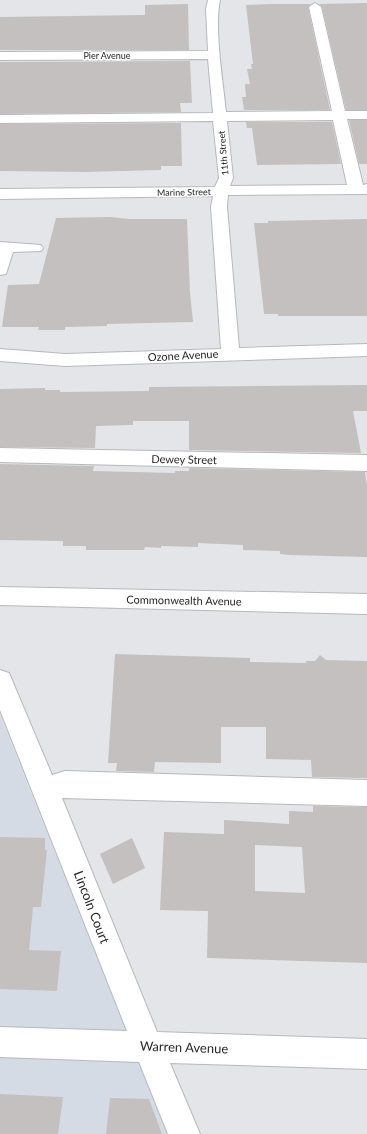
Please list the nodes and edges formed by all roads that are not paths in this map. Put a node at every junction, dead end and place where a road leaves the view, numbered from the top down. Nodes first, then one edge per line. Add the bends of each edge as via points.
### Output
1 (214, 0) edge
2 (315, 7) dead end
3 (214, 55) junction
4 (0, 56) edge
5 (339, 115) junction
6 (367, 115) edge
7 (219, 116) junction
8 (0, 119) edge
9 (362, 189) edge
10 (221, 191) junction
11 (0, 194) edge
12 (3, 247) edge
13 (35, 248) dead end
14 (0, 270) edge
15 (367, 350) edge
16 (230, 353) junction
17 (0, 355) edge
18 (0, 455) edge
19 (367, 463) edge
20 (0, 596) edge
21 (367, 604) edge
22 (0, 681) edge
23 (46, 790) junction
24 (367, 793) edge
25 (0, 1042) edge
26 (147, 1046) junction
27 (367, 1054) edge
28 (184, 1134) edge

1 - 3 street, 11th Street
2 - 5 street
3 - 4 street, Pier Avenue
3 - 7 street, 11th Street
5 - 6 street
5 - 7 street
5 - 9 street
7 - 8 street
7 - 10 street, 11th Street via 226,178
9 - 10 street, Marine Street
10 - 11 street, Marine Street
10 - 16 street, 11th Street via 219,206
12 - 13 street
12 - 14 street
15 - 16 street, Ozone Avenue
16 - 17 street, Ozone Avenue via 66,360
18 - 19 street, Dewey Street
20 - 21 street, Commonwealth Avenue
22 - 23 street, Lincoln Court
23 - 24 street via 65,784
23 - 26 street, Lincoln Court
25 - 26 street, Warren Avenue
26 - 27 street, Warren Avenue
26 - 28 street, Lincoln Court

